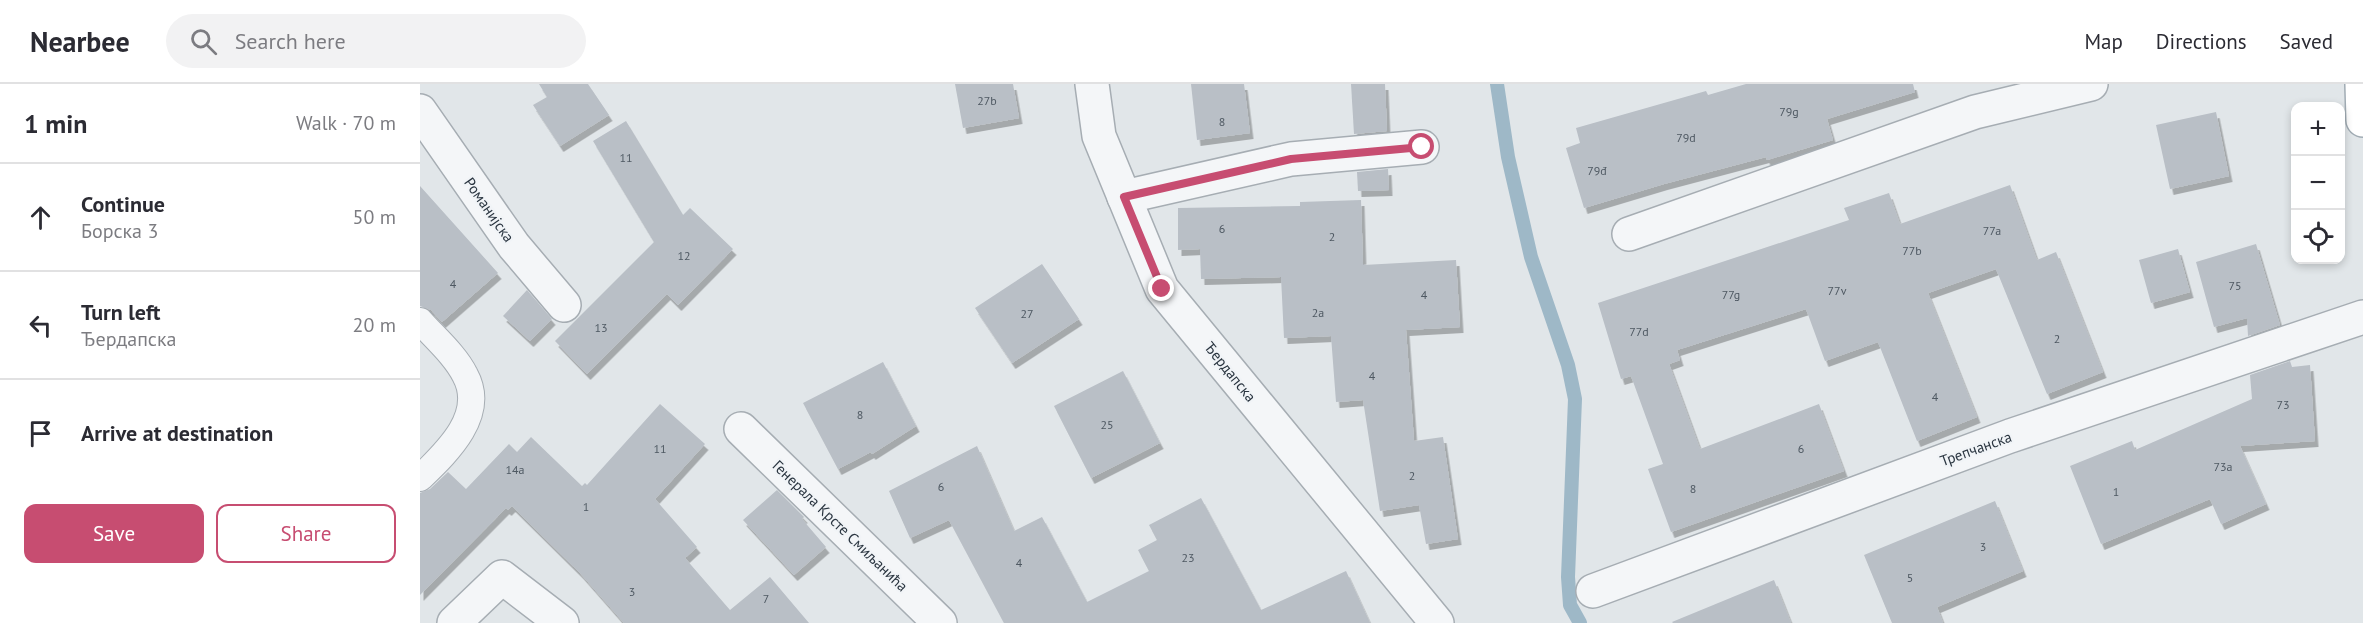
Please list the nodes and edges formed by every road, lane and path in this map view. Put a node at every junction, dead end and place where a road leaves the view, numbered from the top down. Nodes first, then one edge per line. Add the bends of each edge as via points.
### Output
1 (1092, 84) edge
2 (2091, 84) edge
3 (2362, 84) edge
4 (420, 111) edge
5 (2363, 120) edge
6 (1422, 147) dead end
7 (1124, 197) junction
8 (1629, 234) dead end
9 (564, 305) dead end
10 (2363, 317) edge
11 (420, 321) edge
12 (741, 429) dead end
13 (420, 478) edge
14 (1593, 591) dead end
15 (454, 623) edge
16 (562, 623) edge
17 (940, 623) edge
18 (1437, 623) edge

1 - 7 street, Ђердапска via 1099,136
2 - 8 street via 1975,112
3 - 5 main road
4 - 9 street, Романијска via 514,246
6 - 7 street via 1291,159
7 - 18 street, Ђердапска via 1162,289
10 - 14 street, Трепчанска via 2010,436
11 - 13 lane via 460,365 470,390 466,422 451,449
12 - 17 street, Генерала Крсте Смиљанића
15 - 16 street via 502,577

